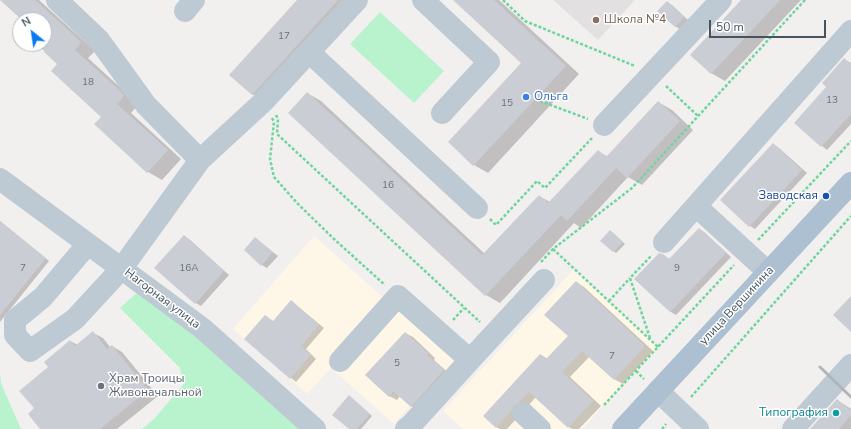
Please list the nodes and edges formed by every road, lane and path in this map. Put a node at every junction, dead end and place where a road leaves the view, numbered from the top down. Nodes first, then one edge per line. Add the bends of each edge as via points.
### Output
1 (57, 0) edge
2 (357, 0) edge
3 (423, 0) edge
4 (503, 0) edge
5 (721, 0) edge
6 (805, 0) edge
7 (851, 31) edge
8 (309, 52) junction
9 (652, 74) junction
10 (265, 100) junction
11 (540, 101) dead end
12 (442, 113) dead end
13 (698, 116) junction
14 (604, 125) junction
15 (200, 160) junction
16 (0, 179) edge
17 (851, 183) edge
18 (696, 206) junction
19 (477, 208) joint
20 (851, 216) edge
21 (664, 242) joint
22 (87, 244) junction
23 (553, 249) junction
24 (122, 268) junction
25 (768, 272) junction
26 (540, 273) joint
27 (630, 278) junction
28 (398, 296) junction
29 (609, 301) junction
30 (464, 308) junction
31 (454, 318) dead end
32 (482, 325) dead end
33 (650, 339) junction
34 (658, 347) dead end
35 (470, 360) junction
36 (340, 361) dead end
37 (851, 365) edge
38 (636, 371) dead end
39 (658, 391) junction
40 (604, 405) dead end
41 (678, 411) junction
42 (522, 413) dead end
43 (314, 429) edge
44 (406, 429) edge
45 (540, 429) edge
46 (623, 429) edge
47 (662, 429) edge
48 (698, 429) edge
49 (793, 429) edge

1 - 15 street via 98,40 146,105
2 - 8 street
3 - 12 street via 489,62
4 - 9 path via 525,21
5 - 9 street
6 - 13 path
7 - 18 street
8 - 10 street
8 - 19 street
9 - 13 path
9 - 14 street
10 - 15 street
10 - 28 path via 274,122 270,159 274,177 334,239
10 - 30 path via 278,119 277,134
11 - 14 path
13 - 23 path via 632,188
14 - 19 path via 545,188 537,181 496,225
15 - 24 street
16 - 22 street, Нагорная улица
17 - 25 main road, улица Вершинина
18 - 21 street
18 - 25 street
20 - 41 path
21 - 27 path
22 - 24 street, Нагорная улица
22 - 24 street via 43,297 15,320 14,334 30,351 75,319
23 - 26 path
23 - 29 path
24 - 43 street, Нагорная улица via 202,328
25 - 39 main road, улица Вершинина
26 - 35 street
27 - 29 path
27 - 33 path
28 - 35 street
28 - 36 street
29 - 33 path
30 - 31 path
30 - 32 path
33 - 34 path
35 - 44 street
37 - 49 street
38 - 40 path
39 - 41 street
39 - 46 main road, улица Вершинина
41 - 47 path
41 - 48 street
42 - 45 street

